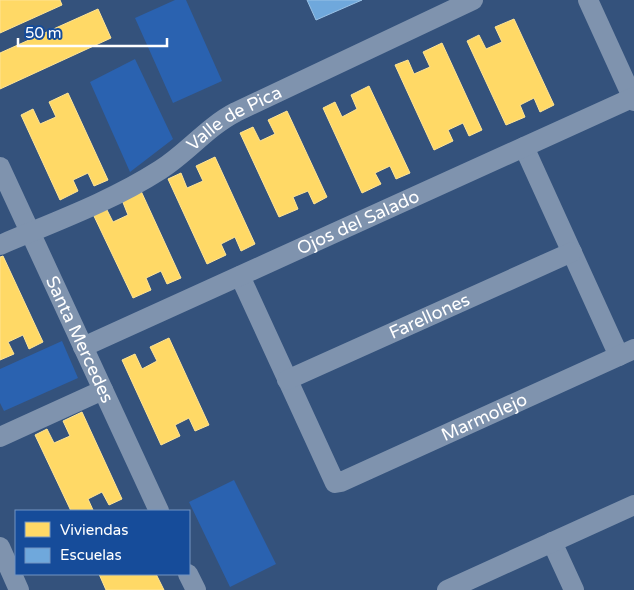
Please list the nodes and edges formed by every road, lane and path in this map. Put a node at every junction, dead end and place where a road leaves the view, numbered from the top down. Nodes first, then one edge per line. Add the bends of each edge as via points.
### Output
1 (473, 0) edge
2 (588, 0) edge
3 (634, 98) edge
4 (524, 147) junction
5 (0, 167) edge
6 (30, 232) junction
7 (0, 245) edge
8 (572, 252) junction
9 (240, 276) junction
10 (83, 347) junction
11 (627, 352) edge
12 (287, 380) junction
13 (103, 390) junction
14 (0, 437) edge
15 (634, 505) edge
16 (159, 510) edge
17 (552, 542) junction
18 (0, 549) edge
19 (188, 575) edge
20 (19, 590) edge
21 (196, 590) edge
22 (447, 590) edge
23 (574, 590) edge

1 - 6 street, Valle de Pica via 236,112 144,180
2 - 3 street
3 - 4 street, Ojos del Salado
4 - 8 street
4 - 9 street, Ojos del Salado
5 - 6 street, Santa Mercedes
6 - 7 street, Valle de Pica
6 - 10 street, Santa Mercedes
8 - 11 street
8 - 12 street, Farellones
9 - 10 street, Ojos del Salado
9 - 12 street
10 - 13 street, Santa Mercedes
11 - 12 street, Marmolejo via 335,483
13 - 14 street
13 - 16 street, Santa Mercedes
15 - 17 street
17 - 22 street
17 - 23 street
18 - 20 street
19 - 21 street

